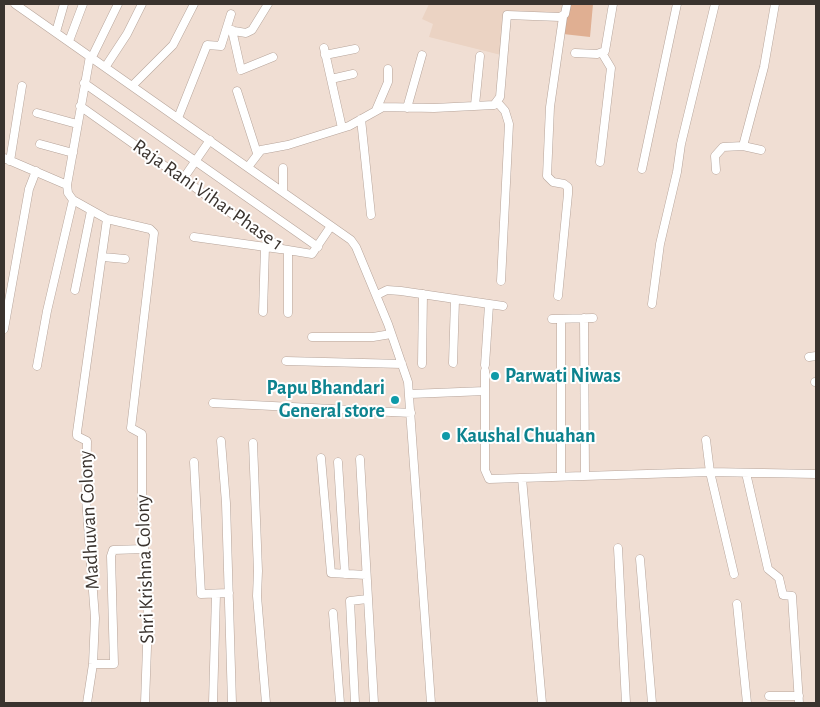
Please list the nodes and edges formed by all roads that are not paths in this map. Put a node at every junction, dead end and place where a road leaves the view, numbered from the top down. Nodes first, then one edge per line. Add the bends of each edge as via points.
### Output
1 (15, 4) edge
2 (30, 4) edge
3 (64, 4) edge
4 (83, 4) edge
5 (118, 4) edge
6 (142, 4) edge
7 (268, 4) edge
8 (567, 4) edge
9 (613, 4) edge
10 (677, 4) edge
11 (715, 4) edge
12 (775, 4) edge
13 (192, 5) edge
14 (27, 12) junction
15 (231, 14) dead end
16 (563, 17) junction
17 (229, 30) junction
18 (56, 32) junction
19 (69, 41) junction
20 (354, 49) dead end
21 (575, 53) dead end
22 (602, 53) junction
23 (422, 55) dead end
24 (91, 56) junction
25 (480, 56) dead end
26 (273, 57) dead end
27 (106, 66) junction
28 (388, 69) dead end
29 (353, 74) dead end
30 (331, 79) junction
31 (84, 83) junction
32 (22, 86) dead end
33 (132, 86) junction
34 (237, 91) dead end
35 (498, 103) junction
36 (475, 105) junction
37 (80, 106) junction
38 (407, 108) junction
39 (376, 110) junction
40 (37, 113) dead end
41 (178, 118) junction
42 (361, 119) junction
43 (77, 124) junction
44 (342, 128) junction
45 (210, 140) junction
46 (40, 144) dead end
47 (743, 146) junction
48 (761, 150) dead end
49 (257, 153) junction
50 (73, 154) junction
51 (7, 159) edge
52 (195, 162) junction
53 (600, 162) dead end
54 (248, 167) junction
55 (283, 168) dead end
56 (642, 169) dead end
57 (716, 170) dead end
58 (36, 171) junction
59 (183, 179) junction
60 (67, 185) junction
61 (283, 192) junction
62 (73, 200) junction
63 (91, 211) junction
64 (371, 215) dead end
65 (108, 219) junction
66 (330, 226) junction
67 (194, 237) dead end
68 (265, 247) junction
69 (318, 247) junction
70 (285, 250) junction
71 (103, 257) junction
72 (125, 259) dead end
73 (501, 281) dead end
74 (75, 290) dead end
75 (379, 294) junction
76 (423, 294) junction
77 (558, 296) dead end
78 (455, 300) junction
79 (652, 304) dead end
80 (489, 305) junction
81 (503, 306) dead end
82 (263, 312) dead end
83 (288, 314) dead end
84 (584, 318) junction
85 (594, 318) dead end
86 (552, 319) dead end
87 (561, 319) junction
88 (4, 329) edge
89 (391, 334) junction
90 (312, 336) dead end
91 (286, 361) dead end
92 (453, 362) dead end
93 (402, 364) junction
94 (422, 364) dead end
95 (37, 366) dead end
96 (485, 390) junction
97 (410, 394) junction
98 (213, 404) dead end
99 (411, 413) junction
100 (706, 440) dead end
101 (221, 441) dead end
102 (253, 443) dead end
103 (321, 458) dead end
104 (360, 459) dead end
105 (194, 462) dead end
106 (338, 462) dead end
107 (710, 472) junction
108 (746, 473) junction
109 (585, 474) junction
110 (816, 474) edge
111 (561, 476) junction
112 (522, 478) junction
113 (618, 548) dead end
114 (144, 549) junction
115 (640, 559) dead end
116 (345, 574) junction
117 (734, 574) dead end
118 (366, 575) junction
119 (229, 593) junction
120 (216, 594) junction
121 (367, 599) junction
122 (737, 604) dead end
123 (333, 613) dead end
124 (93, 664) junction
125 (769, 696) dead end
126 (799, 700) edge
127 (87, 703) edge
128 (145, 703) edge
129 (213, 703) edge
130 (232, 703) edge
131 (266, 703) edge
132 (340, 703) edge
133 (355, 703) edge
134 (374, 703) edge
135 (431, 703) edge
136 (542, 703) edge
137 (626, 703) edge
138 (652, 703) edge
139 (746, 703) edge

1 - 14 street
2 - 14 street
3 - 18 street
4 - 19 street
5 - 24 street
6 - 27 street
7 - 17 street via 252,30 246,33
8 - 16 street
9 - 22 street
10 - 56 street
11 - 79 street via 660,244
12 - 47 street via 764,68
13 - 33 street via 172,45
14 - 18 street
15 - 17 street
16 - 35 street via 507,15
16 - 77 street via 550,108 547,176 553,182 568,187
17 - 26 street via 241,70
17 - 41 street via 221,46 207,45
18 - 19 street
19 - 24 street
20 - 30 street via 325,52
21 - 22 street
22 - 53 street via 611,68
23 - 38 street
24 - 27 street
24 - 31 street
25 - 36 street
27 - 33 street
28 - 39 street via 388,82
29 - 30 street
30 - 44 street
31 - 37 street
31 - 52 street
32 - 51 street
33 - 41 street
34 - 49 street
35 - 36 street
35 - 73 street via 509,124
36 - 38 street
37 - 43 street
37 - 59 street, Raja Rani Vihar Phase 1
38 - 39 street via 383,107
39 - 42 street
40 - 43 street
41 - 45 street
42 - 44 street
42 - 64 street
43 - 50 street
44 - 49 street
45 - 52 street
45 - 54 street
46 - 50 street
47 - 48 street
47 - 57 street via 723,146 715,156
49 - 54 street
50 - 60 street
51 - 58 street
52 - 59 street
52 - 69 street
54 - 61 street
55 - 61 street
58 - 60 street
58 - 88 street via 30,188
59 - 70 street, Raja Rani Vihar Phase 1
60 - 62 street
61 - 66 street
62 - 63 street
62 - 95 street
63 - 65 street
63 - 74 street
65 - 71 street, Madhuvan Colony
65 - 114 street, Shri Krishna Colony via 150,228 154,233 131,428 142,434
66 - 69 street
66 - 75 street via 351,240
67 - 68 street
68 - 70 street
68 - 82 street
69 - 70 street, Raja Rani Vihar Phase 1 via 309,255
70 - 83 street
71 - 72 street
71 - 124 street, Madhuvan Colony via 77,432 86,442 86,498 95,618
75 - 76 street via 387,290
75 - 89 street
76 - 78 street
76 - 94 street
78 - 80 street
78 - 92 street
80 - 81 street
80 - 96 street
84 - 85 street
84 - 87 street
84 - 109 street
86 - 87 street
87 - 111 street
89 - 90 street via 373,337
89 - 93 street
91 - 93 street
93 - 97 street
96 - 97 street
96 - 112 street via 486,475 489,479
97 - 99 street
98 - 99 street
99 - 135 street
100 - 107 street
101 - 119 street
102 - 131 street via 257,596
103 - 116 street via 331,573
104 - 118 street
105 - 120 street via 200,594
106 - 116 street
107 - 108 street
107 - 109 street via 639,476
107 - 117 street
108 - 110 street
108 - 126 street via 768,568 779,578 783,595 792,596
109 - 111 street
111 - 112 street
112 - 136 street
113 - 137 street
114 - 124 street via 113,550 114,664
114 - 128 street, Shri Krishna Colony via 148,619
115 - 138 street
116 - 118 street
118 - 121 street
119 - 120 street
119 - 130 street
120 - 129 street
121 - 133 street via 350,601
121 - 134 street
122 - 139 street
123 - 132 street
124 - 127 street, Madhuvan Colony
125 - 126 street

